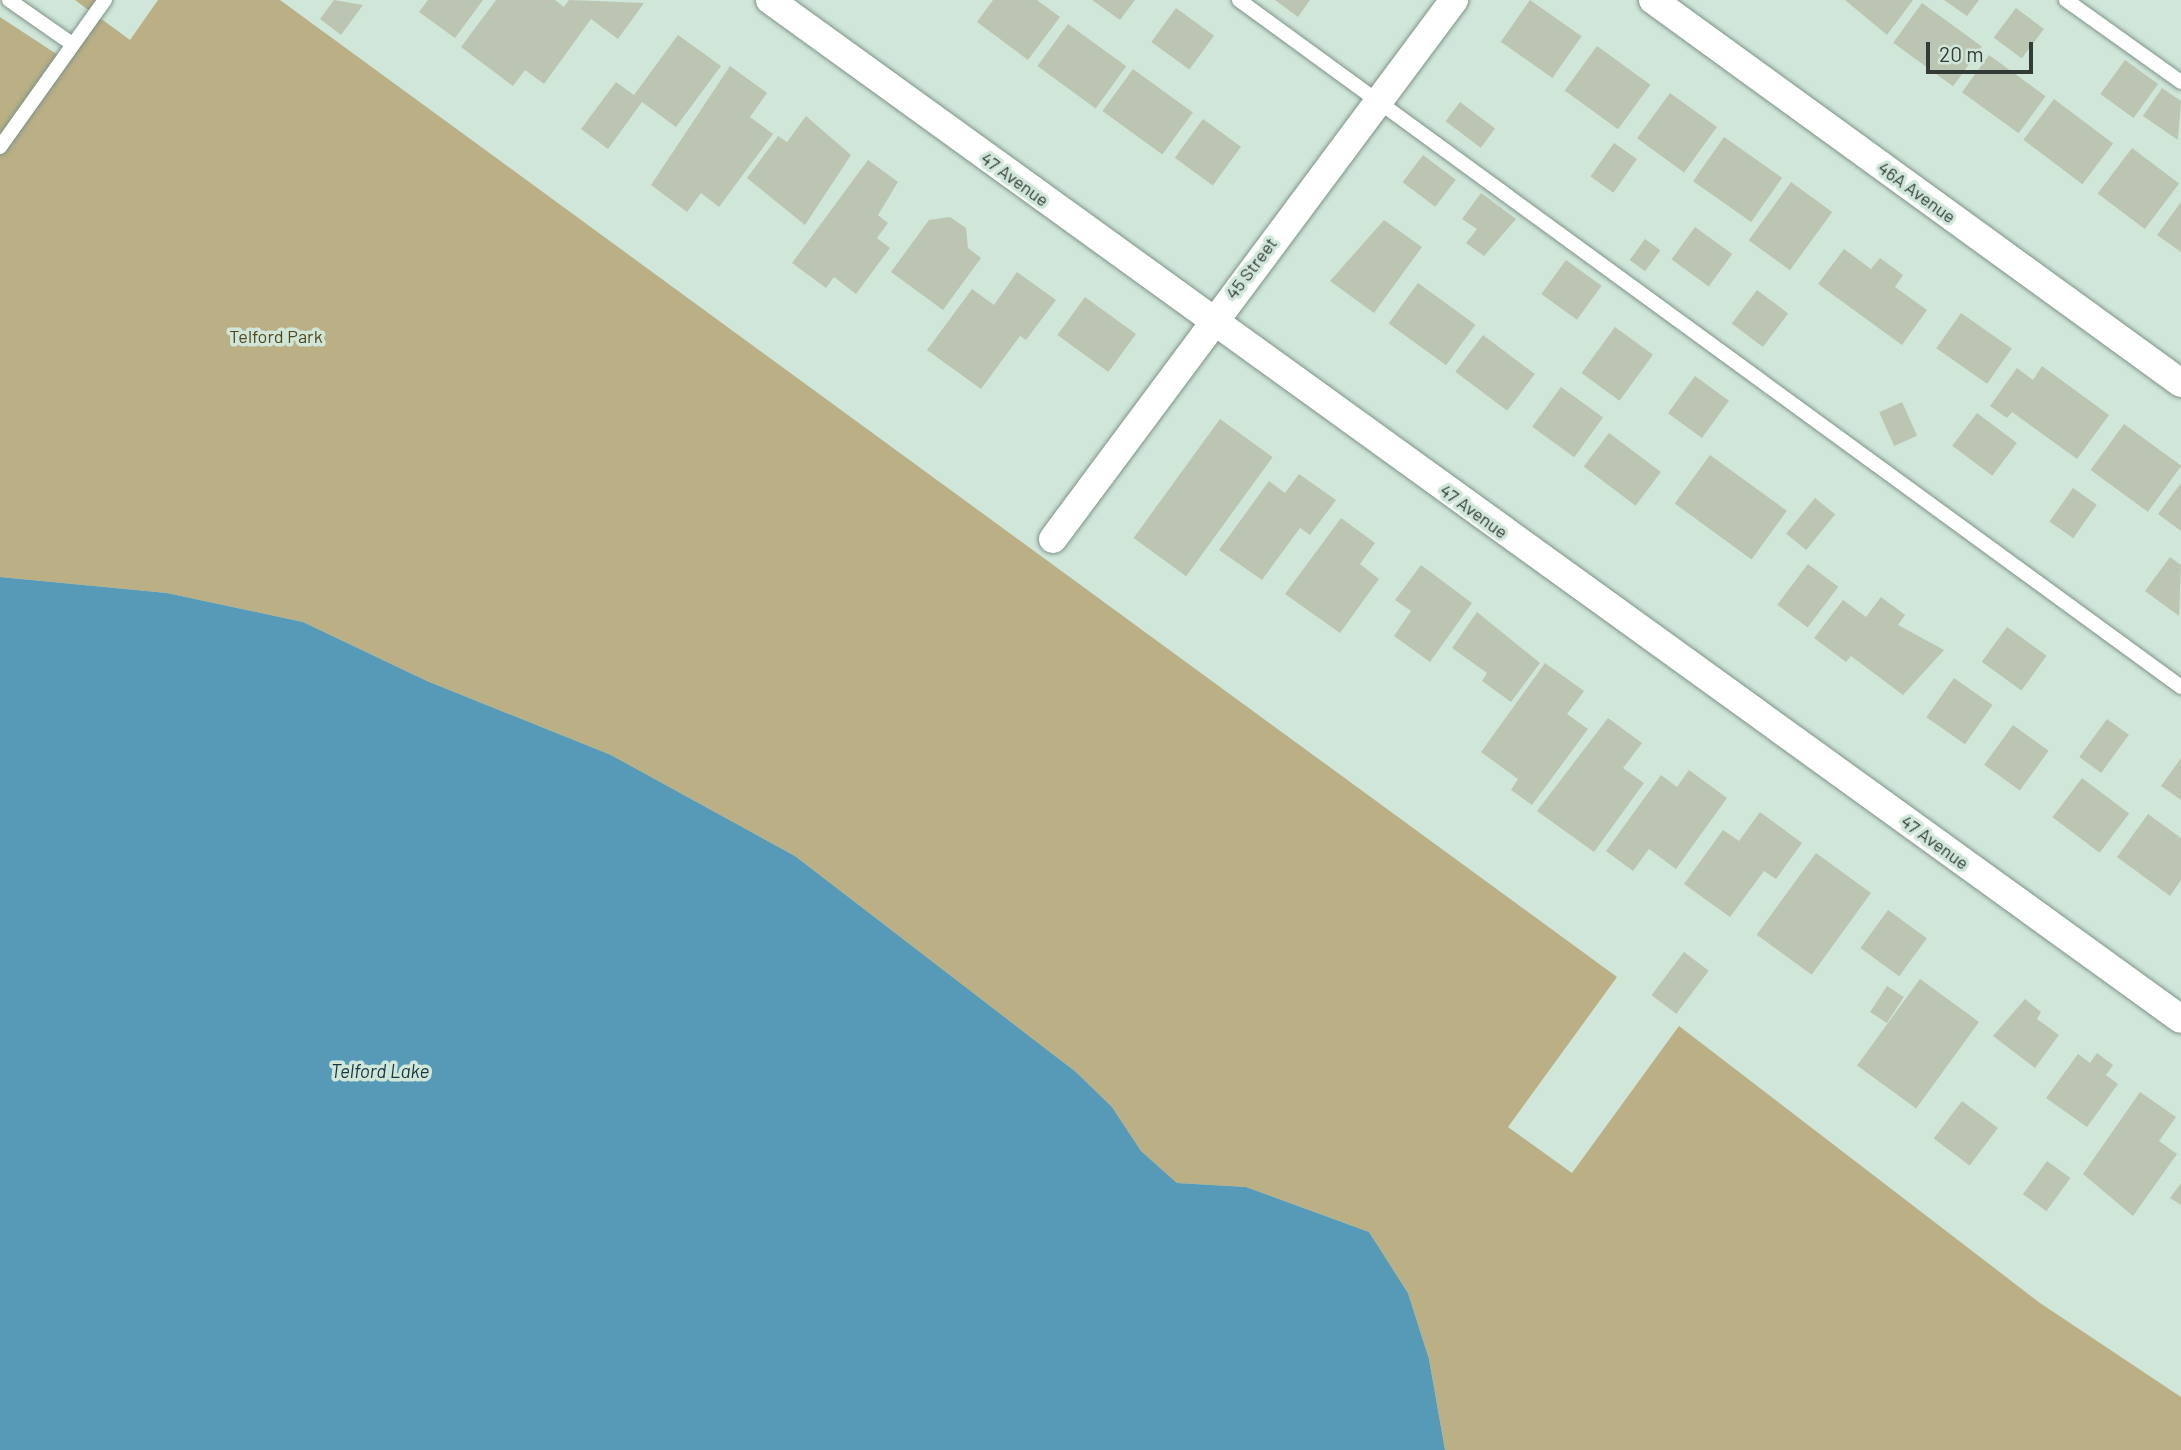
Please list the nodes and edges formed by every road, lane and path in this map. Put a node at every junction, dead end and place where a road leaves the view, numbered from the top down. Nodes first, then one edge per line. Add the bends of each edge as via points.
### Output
1 (9, 0) edge
2 (105, 0) edge
3 (770, 0) edge
4 (1239, 0) edge
5 (1454, 0) edge
6 (1653, 0) edge
7 (2066, 0) edge
8 (72, 44) junction
9 (2181, 82) edge
10 (1376, 101) junction
11 (0, 148) edge
12 (1211, 323) junction
13 (2181, 383) edge
14 (1053, 539) dead end
15 (2181, 687) edge
16 (2181, 1019) edge

1 - 8 lane
2 - 8 lane
3 - 12 street, 47 Avenue
4 - 10 lane
5 - 10 street, 45 Street
6 - 13 street, 46A Avenue
7 - 9 lane
8 - 11 lane
10 - 12 street, 45 Street
10 - 15 lane
12 - 14 street, 45 Street
12 - 16 street, 47 Avenue

